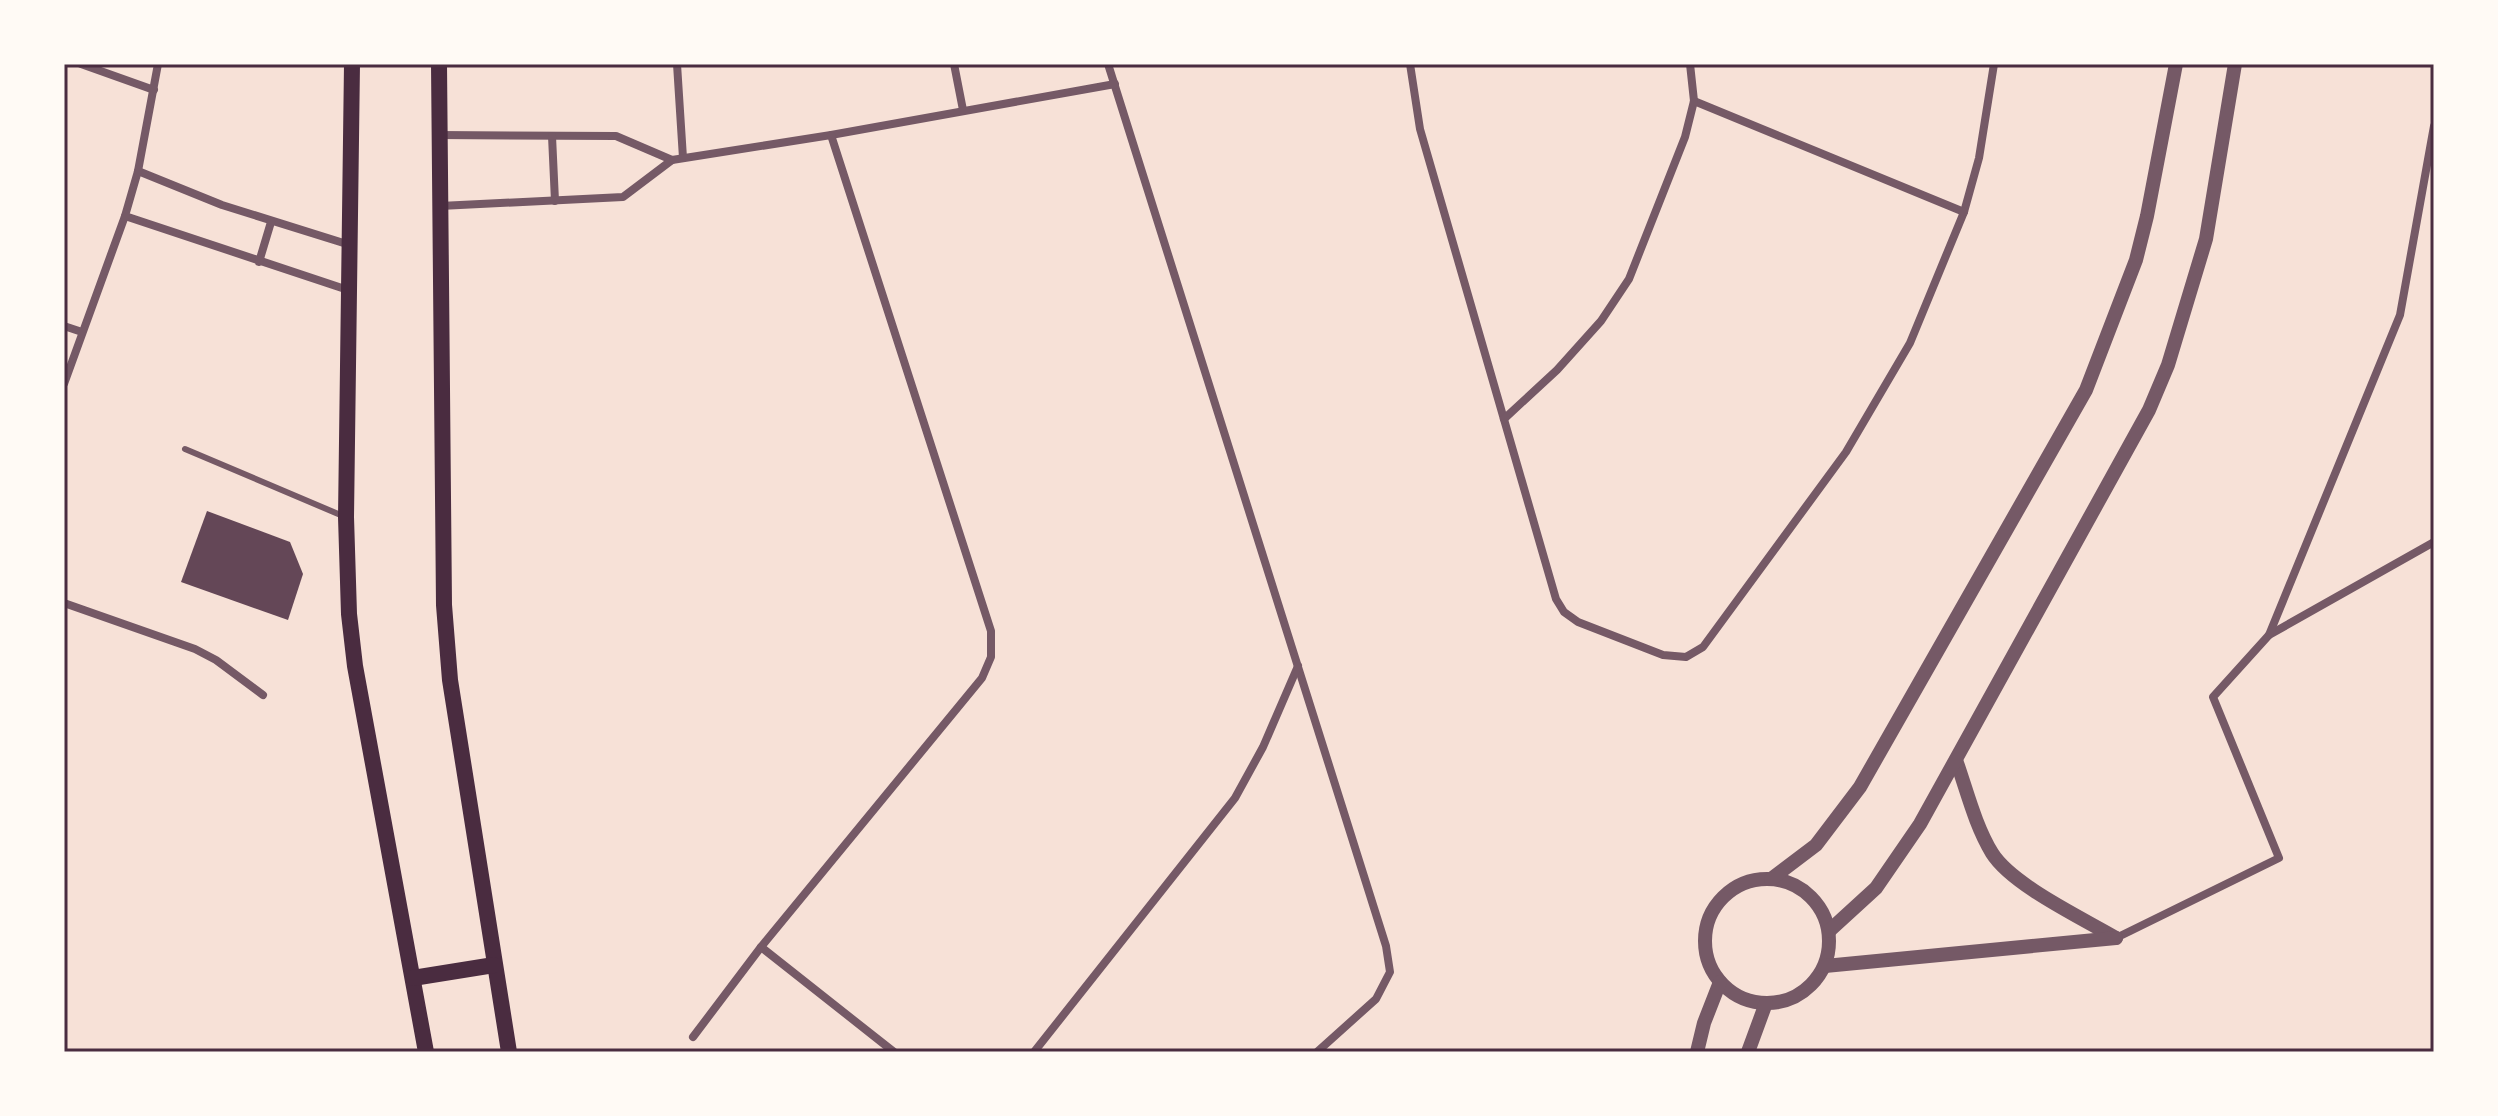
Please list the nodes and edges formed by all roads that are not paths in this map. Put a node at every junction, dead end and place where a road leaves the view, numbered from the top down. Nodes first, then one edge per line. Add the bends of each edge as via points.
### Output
1 (81, 64) edge
2 (158, 64) edge
3 (352, 64) edge
4 (439, 64) edge
5 (677, 64) edge
6 (954, 64) edge
7 (1108, 64) edge
8 (1410, 64) edge
9 (1690, 64) edge
10 (1994, 64) edge
11 (2176, 64) edge
12 (2235, 64) edge
13 (1115, 84) junction
14 (154, 90) junction
15 (1694, 101) junction
16 (963, 110) junction
17 (2434, 126) edge
18 (438, 135) junction
19 (831, 135) junction
20 (552, 136) junction
21 (683, 158) junction
22 (672, 160) junction
23 (138, 171) junction
24 (555, 201) junction
25 (440, 206) junction
26 (1964, 212) junction
27 (125, 216) junction
28 (271, 222) junction
29 (350, 245) junction
30 (259, 262) junction
31 (349, 290) junction
32 (64, 326) edge
33 (82, 332) junction
34 (64, 384) edge
35 (1504, 419) junction
36 (185, 449) dead end
37 (346, 517) junction
38 (2434, 542) edge
39 (64, 603) edge
40 (2269, 635) junction
41 (1298, 666) junction
42 (263, 695) dead end
43 (1956, 760) junction
44 (1771, 879) junction
45 (1829, 931) junction
46 (2116, 938) junction
47 (761, 947) junction
48 (494, 965) junction
49 (1825, 966) junction
50 (413, 978) junction
51 (1720, 982) junction
52 (1766, 1003) junction
53 (693, 1037) dead end
54 (426, 1052) edge
55 (509, 1052) edge
56 (894, 1052) edge
57 (1034, 1052) edge
58 (1317, 1052) edge
59 (1697, 1052) edge
60 (1748, 1052) edge

1 - 14 street
2 - 14 street
3 - 29 main road
4 - 18 main road
5 - 21 street
6 - 16 street
7 - 13 street
8 - 35 street via 1420,129
9 - 15 street
10 - 26 street
11 - 44 street via 2136,260 2086,390 1860,787 1816,845
12 - 43 street via 2206,239 2168,365 2149,410
13 - 16 street
13 - 41 street
14 - 23 street
15 - 26 street
15 - 35 street via 1629,279 1601,321
16 - 19 street
17 - 40 street via 2400,315
18 - 20 street
18 - 25 main road
19 - 21 street
19 - 47 street via 991,631 991,657 982,678
20 - 22 street via 616,136
20 - 24 street
21 - 22 street
22 - 24 street via 623,197
23 - 27 street
23 - 28 street
24 - 25 street
25 - 48 main road via 444,605 450,680
26 - 35 street via 1910,343 1846,452 1703,647 1686,657 1663,655 1564,612
27 - 30 street
27 - 33 street
28 - 29 street
28 - 30 street
29 - 31 main road
30 - 31 street
31 - 37 main road
32 - 33 street
33 - 34 street
36 - 37 lane
37 - 50 main road via 355,666
38 - 40 street
39 - 42 street via 195,649
40 - 46 street via 2213,697 2279,858
41 - 57 street via 1235,798
41 - 58 street via 1390,972 1376,999
43 - 45 street via 1876,888
43 - 46 street via 1993,856 2017,879
44 - 45 street via 1791,883 1809,895
44 - 51 street via 1732,889 1716,904 1704,944
45 - 49 street
46 - 49 street
47 - 53 street
47 - 56 street
48 - 50 main road
48 - 55 main road
49 - 52 street via 1801,994
50 - 54 main road
51 - 52 street via 1741,997
51 - 59 street
52 - 60 street

